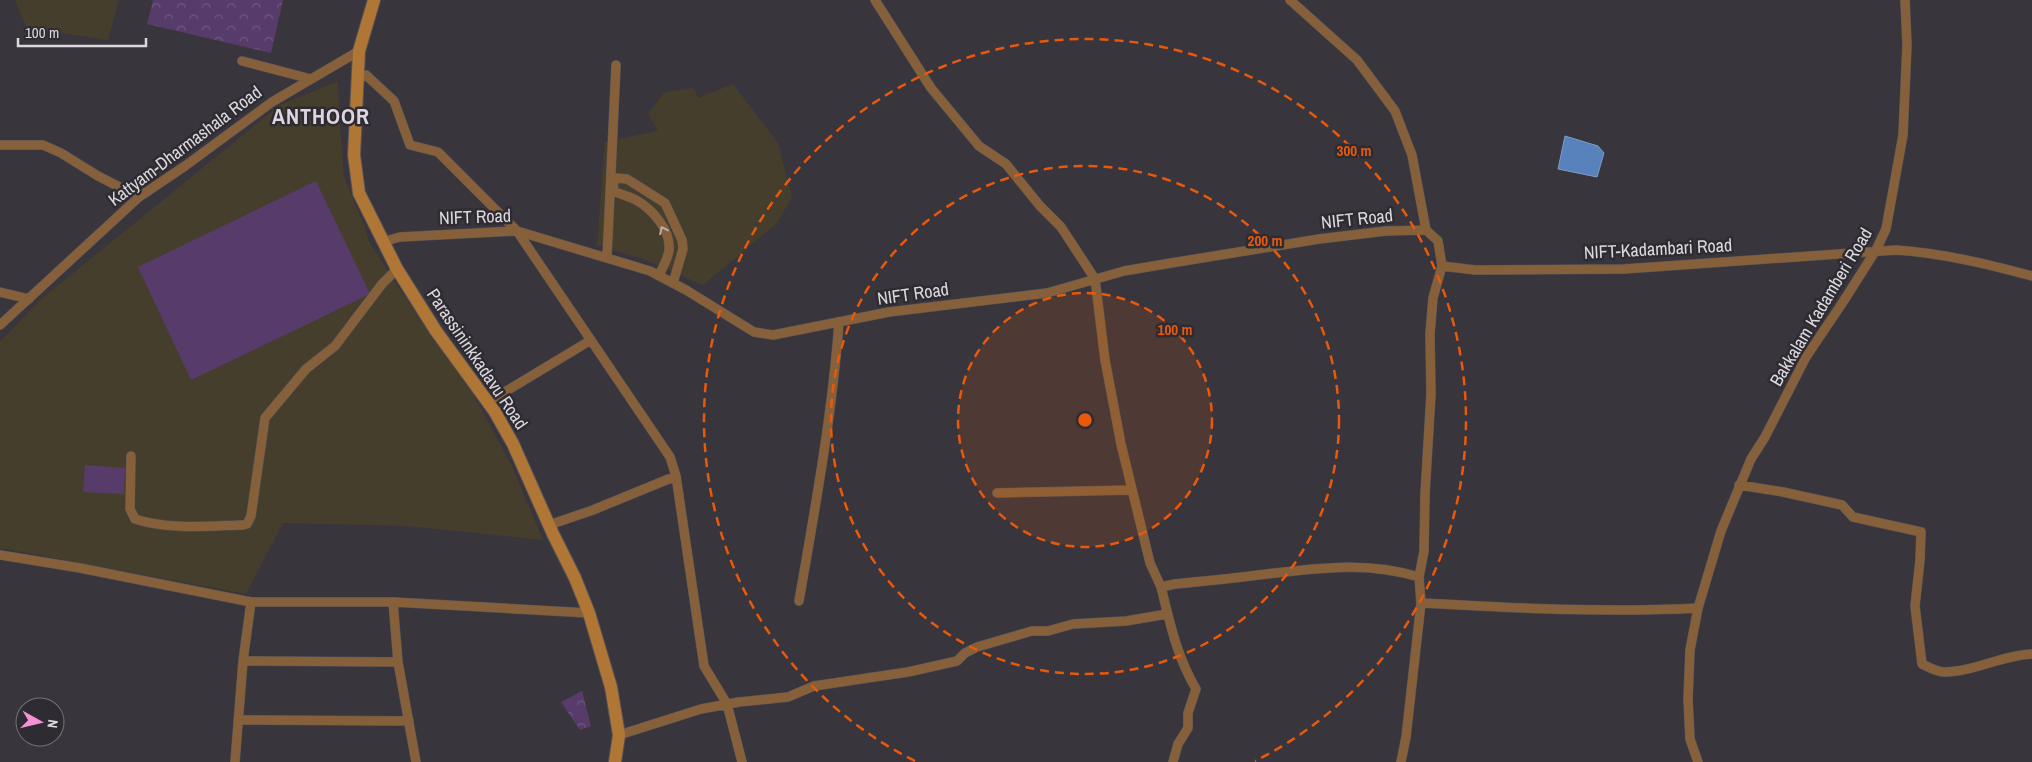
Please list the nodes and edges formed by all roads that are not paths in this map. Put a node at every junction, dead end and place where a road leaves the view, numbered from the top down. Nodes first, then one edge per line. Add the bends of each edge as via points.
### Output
1 (374, 0) edge
2 (875, 0) edge
3 (1290, 0) edge
4 (1905, 0) edge
5 (359, 52) junction
6 (242, 61) dead end
7 (616, 65) dead end
8 (311, 79) junction
9 (358, 79) junction
10 (0, 145) edge
11 (139, 197) junction
12 (1426, 230) junction
13 (518, 231) junction
14 (382, 242) junction
15 (1876, 250) junction
16 (607, 258) junction
17 (1442, 266) junction
18 (397, 269) junction
19 (659, 275) junction
20 (2032, 276) edge
21 (1095, 279) junction
22 (673, 283) junction
23 (0, 292) edge
24 (29, 299) junction
25 (839, 322) junction
26 (0, 325) edge
27 (591, 340) junction
28 (488, 402) junction
29 (131, 456) dead end
30 (676, 476) junction
31 (1740, 485) junction
32 (1132, 490) junction
33 (997, 494) dead end
34 (548, 525) junction
35 (0, 555) edge
36 (1419, 578) junction
37 (1161, 587) junction
38 (799, 601) dead end
39 (251, 602) junction
40 (393, 602) junction
41 (1420, 603) junction
42 (1698, 608) junction
43 (589, 613) junction
44 (1167, 614) junction
45 (2032, 654) edge
46 (243, 661) junction
47 (398, 662) junction
48 (728, 704) junction
49 (238, 720) junction
50 (409, 721) junction
51 (620, 736) junction
52 (235, 762) edge
53 (416, 762) edge
54 (615, 762) edge
55 (742, 762) edge
56 (1173, 762) edge
57 (1401, 762) edge
58 (1698, 762) edge

1 - 5 main road, Parassininkkadavu Road
2 - 21 street via 942,101 979,146 1006,164 1060,227
3 - 12 street via 1357,60 1395,112 1412,155
4 - 15 street, Bakkalam Kadamberi Road via 1907,45 1903,134 1886,229
5 - 8 street, Kattyam-Dharmashala Road
5 - 9 main road, Parassininkkadavu Road
6 - 8 street
7 - 16 street
8 - 11 street, Kattyam-Dharmashala Road via 272,102
9 - 13 street via 366,75 394,101 410,145 438,152
9 - 14 main road, Parassininkkadavu Road via 354,155 359,193
10 - 11 street via 43,146
11 - 24 street, Kattyam-Dharmashala Road
12 - 17 street via 1438,241
12 - 21 street, NIFT Road via 1319,239 1124,271
13 - 14 street, NIFT Road via 400,237
13 - 16 street, NIFT Road
13 - 27 street
14 - 18 main road, Parassininkkadavu Road
15 - 17 street, NIFT-Kadambari Road via 1624,269 1475,270
15 - 20 street, NIFT-Kadambari Road via 1920,252
15 - 31 street, Bakkalam Kadamberi Road via 1806,357
16 - 19 street, NIFT Road
17 - 36 street via 1433,298 1431,325 1424,551
18 - 28 main road, Parassininkkadavu Road via 436,331
18 - 29 street via 335,346 306,370 265,418 251,516 247,524 180,525 135,519 130,509
19 - 22 street, NIFT Road
19 -> 22 street via 669,248 663,228 643,204 614,191 616,178 627,179 665,203 682,240 683,250
21 - 25 street, NIFT Road via 1047,292 890,312
21 - 32 street via 1112,399
22 - 25 street, NIFT Road via 754,332 773,335
23 - 24 street
24 - 26 street, Kattyam-Dharmashala Road
25 - 38 street via 824,459
27 - 28 street
27 - 30 street via 670,457
28 - 34 main road, Parassininkkadavu Road via 513,444
30 - 34 street
30 - 48 street via 704,666
31 - 42 street, Bakkalam Kadamberi Road via 1721,531
31 - 45 street via 1842,505 1854,517 1921,532 1915,606 1922,664 1942,672 2018,654
32 - 33 street
32 - 37 street via 1150,563
34 - 43 main road, Parassininkkadavu Road
35 - 39 street
36 - 37 street via 1396,570 1369,567 1316,568
36 - 41 street
37 - 44 street
39 - 40 street
39 - 46 street
40 - 43 street
40 - 47 street
41 - 42 street via 1560,610
41 - 57 street
42 - 58 street, Bakkalam Kadamberi Road via 1690,650 1688,699 1690,739
43 - 51 main road, Parassininkkadavu Road via 611,687
44 - 48 street via 1032,631 977,647 957,661 814,686 788,697
44 - 56 street via 1176,648 1196,689 1188,713 1188,728 1178,744
46 - 47 street
46 - 49 street
47 - 50 street
48 - 51 street
48 - 55 street
49 - 50 street
49 - 52 street
50 - 53 street
51 - 54 main road, Parassininkkadavu Road

